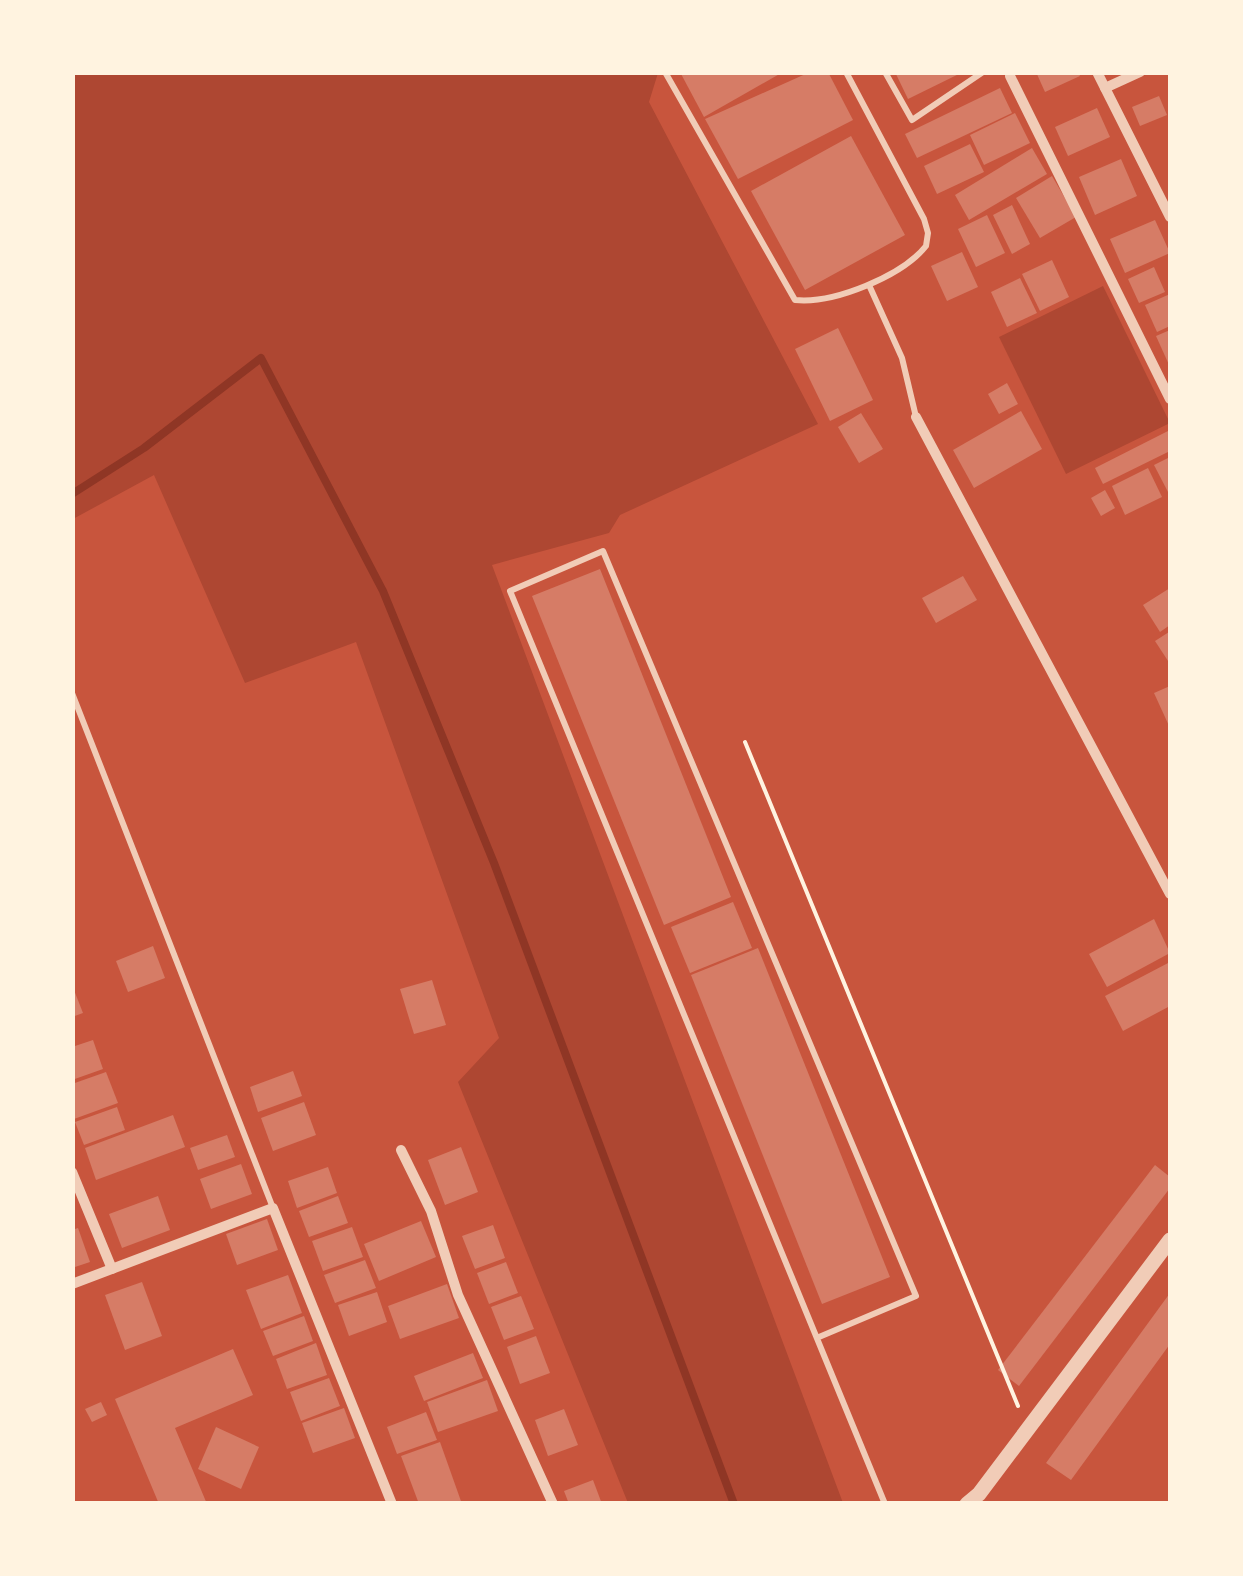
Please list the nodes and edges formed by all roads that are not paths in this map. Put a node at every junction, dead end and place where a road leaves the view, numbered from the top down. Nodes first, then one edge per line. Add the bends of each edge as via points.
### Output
1 (666, 72) edge
2 (846, 72) edge
3 (885, 72) edge
4 (984, 72) edge
5 (1098, 72) edge
6 (1140, 72) edge
7 (1010, 74) edge
8 (1105, 88) junction
9 (1170, 186) edge
10 (1158, 192) junction
11 (1170, 217) edge
12 (869, 285) junction
13 (1170, 399) edge
14 (916, 416) joint
15 (72, 693) edge
16 (1170, 894) edge
17 (401, 1150) dead end
18 (72, 1172) edge
19 (273, 1208) junction
20 (1170, 1240) edge
21 (112, 1269) junction
22 (72, 1284) edge
23 (818, 1337) junction
24 (392, 1504) edge
25 (553, 1504) edge
26 (885, 1504) edge
27 (968, 1504) edge

1 - 12 lane via 796,300
2 - 12 lane via 928,233 921,253
3 - 4 lane via 912,120
5 - 8 street
6 - 8 street
7 - 13 street
8 - 10 street
9 - 10 street
10 - 11 street
12 - 14 lane via 902,358
14 - 16 street
15 - 19 lane
17 - 25 street
18 - 21 street
19 - 21 street
19 - 24 street
20 - 27 street
21 - 22 street
23 - 23 lane via 510,591 603,551 916,1296
23 - 26 lane

